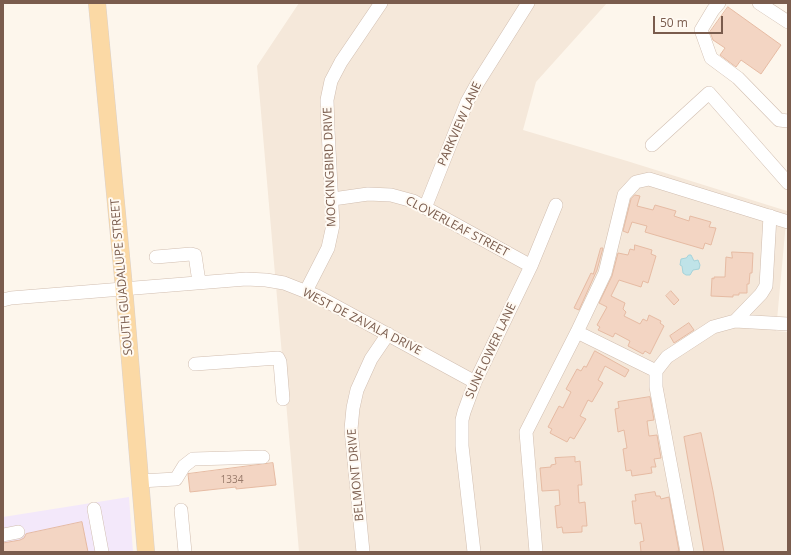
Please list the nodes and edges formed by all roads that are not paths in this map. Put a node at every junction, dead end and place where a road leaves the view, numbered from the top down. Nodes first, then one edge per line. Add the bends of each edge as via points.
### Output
1 (98, 3) edge
2 (381, 3) edge
3 (528, 3) edge
4 (719, 3) edge
5 (759, 3) edge
6 (788, 22) edge
7 (788, 121) edge
8 (652, 145) dead end
9 (788, 183) edge
10 (333, 199) junction
11 (556, 205) dead end
12 (425, 208) junction
13 (770, 216) junction
14 (788, 222) edge
15 (156, 258) dead end
16 (531, 266) junction
17 (199, 282) junction
18 (124, 288) junction
19 (306, 292) junction
20 (3, 300) edge
21 (735, 321) junction
22 (788, 324) edge
23 (577, 332) junction
24 (388, 334) junction
25 (195, 364) dead end
26 (656, 371) junction
27 (475, 382) junction
28 (283, 399) dead end
29 (263, 457) dead end
30 (140, 481) junction
31 (94, 509) dead end
32 (181, 510) dead end
33 (18, 532) dead end
34 (3, 535) edge
35 (102, 552) edge
36 (146, 552) edge
37 (185, 552) edge
38 (363, 552) edge
39 (474, 552) edge
40 (536, 552) edge
41 (687, 552) edge

1 - 18 main road, SOUTH GUADALUPE STREET
2 - 10 street, MOCKINGBIRD DRIVE via 331,81 328,130
3 - 12 street, PARKVIEW LANE via 470,96
4 - 7 street via 700,30 711,58 738,78 779,120
5 - 6 street
8 - 9 street via 708,93
10 - 12 street, CLOVERLEAF STREET via 368,194 391,195 413,201
10 - 19 street, MOCKINGBIRD DRIVE via 332,238
11 - 16 street, SUNFLOWER LANE
12 - 16 street, CLOVERLEAF STREET
13 - 14 street
13 - 21 street via 766,286
13 - 23 street via 649,179 636,182 624,195 605,273
15 - 17 street via 195,255
16 - 27 street, SUNFLOWER LANE
17 - 18 street, WEST DE ZAVALA DRIVE
17 - 19 street, WEST DE ZAVALA DRIVE via 266,280 284,283
18 - 20 street, WEST DE ZAVALA DRIVE
18 - 30 main road, SOUTH GUADALUPE STREET
19 - 24 street, WEST DE ZAVALA DRIVE
21 - 22 street
21 - 26 street via 713,327 667,357
23 - 26 street
23 - 40 street via 526,432
24 - 27 street, WEST DE ZAVALA DRIVE
24 - 38 street, BELMONT DRIVE via 371,359 357,390 353,408 351,429
25 - 28 street via 278,358
26 - 41 street via 656,387
27 - 39 street, SUNFLOWER LANE via 462,420 462,446
29 - 30 street via 193,459 184,466 176,479
30 - 36 main road, SOUTH GUADALUPE STREET
31 - 35 street
32 - 37 street
33 - 34 street

